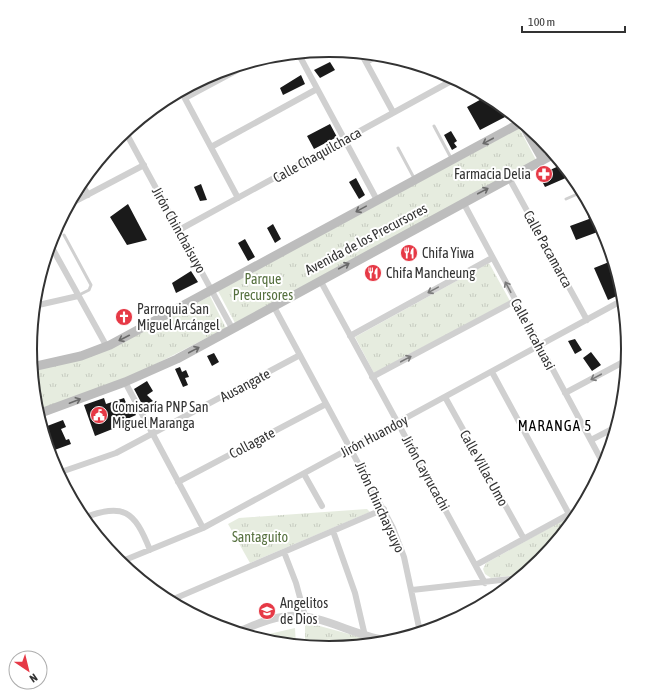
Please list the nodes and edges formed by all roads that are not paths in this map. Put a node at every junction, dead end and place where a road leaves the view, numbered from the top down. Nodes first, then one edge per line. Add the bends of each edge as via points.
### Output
1 (301, 58) edge
2 (364, 59) edge
3 (370, 60) edge
4 (366, 62) junction
5 (230, 74) edge
6 (448, 82) edge
7 (317, 89) junction
8 (185, 98) joint
9 (393, 112) junction
10 (517, 125) edge
11 (434, 126) dead end
12 (128, 137) edge
13 (531, 138) edge
14 (344, 140) junction
15 (211, 147) junction
16 (398, 148) dead end
17 (549, 157) edge
18 (452, 160) junction
19 (543, 160) junction
20 (144, 165) junction
21 (509, 178) junction
22 (415, 179) junction
23 (85, 189) edge
24 (577, 194) edge
25 (88, 195) junction
26 (238, 198) junction
27 (566, 199) dead end
28 (78, 200) edge
29 (377, 200) junction
30 (463, 202) junction
31 (179, 230) junction
32 (64, 235) dead end
33 (54, 251) edge
34 (492, 258) junction
35 (320, 280) junction
36 (211, 290) junction
37 (78, 296) junction
38 (515, 301) junction
39 (617, 303) edge
40 (40, 305) edge
41 (273, 305) junction
42 (587, 320) junction
43 (232, 328) junction
44 (350, 336) junction
45 (540, 346) junction
46 (107, 347) junction
47 (300, 355) junction
48 (620, 364) edge
49 (38, 366) edge
50 (492, 372) junction
51 (372, 377) junction
52 (125, 382) junction
53 (565, 393) junction
54 (445, 397) junction
55 (326, 404) junction
56 (44, 412) edge
57 (398, 422) junction
58 (610, 430) edge
59 (152, 434) junction
60 (591, 440) junction
61 (351, 448) junction
62 (600, 458) edge
63 (64, 471) edge
64 (304, 474) junction
65 (178, 482) junction
66 (322, 506) dead end
67 (384, 509) junction
68 (569, 514) joint
69 (90, 516) edge
70 (203, 528) junction
71 (333, 531) junction
72 (524, 538) junction
73 (150, 550) junction
74 (284, 552) junction
75 (127, 559) edge
76 (476, 564) junction
77 (509, 579) edge
78 (485, 582) junction
79 (412, 590) junction
80 (176, 598) edge
81 (305, 616) junction
82 (419, 627) edge
83 (246, 629) edge
84 (365, 636) junction
85 (374, 638) edge

1 - 7 street
2 - 4 street
3 - 4 street
4 - 9 street
5 - 8 street
6 - 9 street, Calle Chaquilchaca
7 - 14 street
7 - 15 street
8 - 15 street
9 - 14 street, Calle Chaquilchaca
10 -> 18 main road, Avenida de los Precursores
11 - 18 lane
12 - 20 street, Jirón Chinchaisuyo
13 - 19 main road
14 - 26 street, Calle Chaquilchaca
14 - 29 street
15 - 26 street
16 - 22 lane
17 - 19 main road, Avenida de los Precursores
18 - 22 main road, Avenida de los Precursores
19 - 21 main road, Avenida de los Precursores
20 - 25 street
20 - 31 street, Jirón Chinchaisuyo
30 -> 21 main road, Avenida de los Precursores
21 - 42 street, Calle Pacamarca
22 - 29 main road, Avenida de los Precursores
23 - 25 street
24 - 27 lane
25 - 28 street
26 - 31 street, Calle Chaquilchaca
29 -> 36 main road, Avenida de los Precursores
30 - 34 street, Calle Incahuasi
35 -> 30 main road, Avenida de los Precursores
31 - 36 street, Jirón Chinchaisuyo
32 - 37 lane via 91,285 90,289
33 - 37 street
38 -> 34 street, Calle Incahuasi
34 -> 44 street
35 - 41 main road, Avenida de los Precursores
35 - 44 street, Jirón Cayrucachi
36 - 43 street, Jirón Chinchaisuyo
36 -> 46 main road, Avenida de los Precursores
37 - 40 street
37 - 46 street
38 - 45 street, Calle Incahuasi
51 -> 38 street
39 - 42 street, Jirón Huandoy
41 - 43 main road, Avenida de los Precursores
41 - 47 street, Jirón Chinchaysuyo
42 - 45 street, Jirón Huandoy
52 -> 43 main road, Avenida de los Precursores via 177,358
44 - 51 street, Jirón Cayrucachi
45 - 50 street, Jirón Huandoy
45 - 53 street, Calle Incahuasi
46 - 49 main road, Avenida de los Precursores
47 - 55 street, Jirón Chinchaysuyo
47 - 59 street, Ausangate
48 -> 53 street
50 - 54 street, Jirón Huandoy
50 - 68 street
51 - 57 street, Jirón Cayrucachi
56 -> 52 main road, Avenida de los Precursores
52 - 59 street
53 - 60 street, Calle Incahuasi
54 - 57 street, Jirón Huandoy
54 - 72 street, Calle Villac Umo
55 - 61 street, Jirón Chinchaysuyo
55 - 65 street, Collagate
57 - 61 street, Jirón Huandoy
57 - 76 street, Jirón Cayrucachi
58 - 60 street
59 - 63 street, Ausangate via 116,453
59 - 65 street
60 - 62 street, Calle Incahuasi
61 - 64 street, Jirón Huandoy
61 - 67 street, Jirón Chinchaysuyo
64 - 66 street
64 - 70 street, Jirón Huandoy
65 - 70 street
67 - 71 street
67 - 79 street, Jirón Chinchaysuyo via 404,557
68 - 72 street
69 - 73 street via 112,510 126,513 136,521
70 - 73 street, Jirón Huandoy
71 - 74 street
71 - 84 street via 355,593
72 - 76 street
73 - 75 street, Jirón Huandoy
74 - 80 street
74 - 81 street
76 - 78 street, Jirón Cayrucachi
77 - 78 street
78 - 79 street
79 - 82 street, Jirón Chinchaysuyo
81 - 83 street via 274,618
81 - 84 street
84 - 85 street

